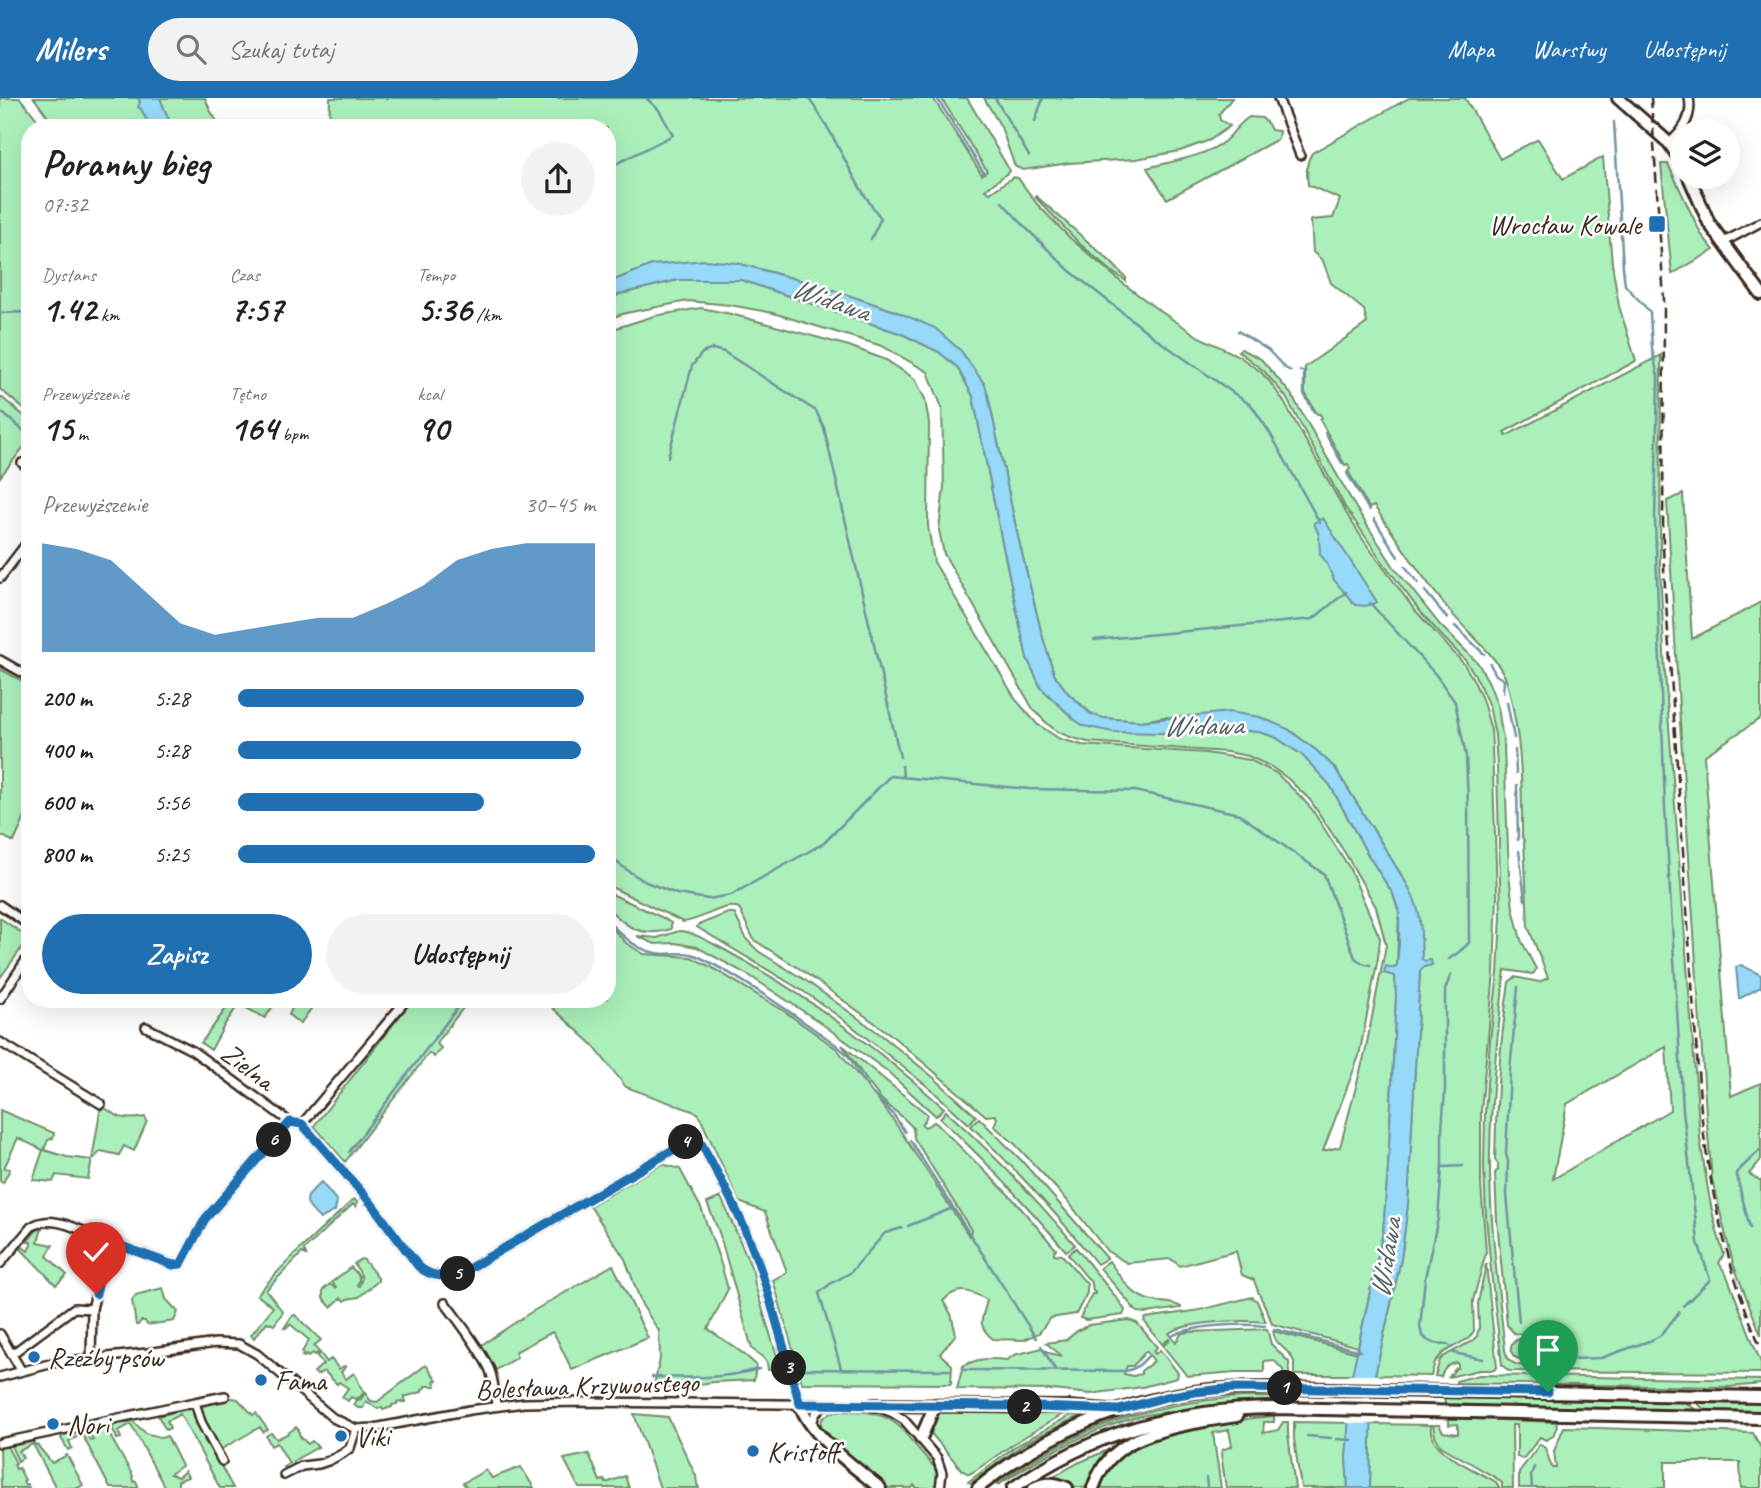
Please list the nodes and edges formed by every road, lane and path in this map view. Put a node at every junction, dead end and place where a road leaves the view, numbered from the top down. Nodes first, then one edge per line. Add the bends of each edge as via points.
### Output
1 (1278, 98) edge
2 (1618, 98) edge
3 (1689, 98) edge
4 (1669, 143) joint
5 (1300, 155) dead end
6 (1694, 189) edge
7 (1761, 222) edge
8 (1723, 243) junction
9 (1761, 294) edge
10 (21, 551) edge
11 (0, 578) edge
12 (0, 660) edge
13 (21, 672) edge
14 (0, 905) edge
15 (21, 920) edge
16 (21, 968) edge
17 (0, 999) edge
18 (399, 1008) edge
19 (146, 1027) dead end
20 (0, 1042) edge
21 (100, 1104) dead end
22 (290, 1122) junction
23 (302, 1124) junction
24 (108, 1241) junction
25 (0, 1264) edge
26 (445, 1303) dead end
27 (92, 1309) junction
28 (0, 1334) edge
29 (12, 1354) junction
30 (91, 1359) junction
31 (21, 1370) junction
32 (0, 1377) edge
33 (225, 1396) dead end
34 (1761, 1398) edge
35 (195, 1402) junction
36 (800, 1404) junction
37 (824, 1405) junction
38 (873, 1405) junction
39 (935, 1405) junction
40 (496, 1406) junction
41 (1272, 1408) junction
42 (1119, 1410) junction
43 (1761, 1418) edge
44 (814, 1428) junction
45 (356, 1429) junction
46 (922, 1438) junction
47 (0, 1443) edge
48 (222, 1461) dead end
49 (284, 1475) dead end
50 (880, 1488) edge
51 (940, 1488) edge
52 (978, 1488) edge
53 (1013, 1488) edge
54 (1034, 1488) edge
55 (1067, 1488) edge
56 (1093, 1488) edge

1 - 5 street
2 - 4 main road
3 - 4 street via 1687,121
6 - 8 main road via 1706,219
7 - 8 street
8 - 9 main road
10 - 11 street
12 - 13 street
14 - 15 street
16 - 17 street
18 - 23 street
19 - 22 street, Zielna via 193,1051
20 - 21 street
22 - 23 street, Zielna
22 - 24 street via 205,1219 181,1264
23 - 36 street via 418,1266 442,1277 463,1272 697,1136 751,1243
24 - 25 street via 68,1224 44,1222 31,1227
24 - 27 street
26 - 40 street via 489,1368
27 - 29 street via 72,1305
27 - 30 street
28 - 29 street
29 - 31 street
30 - 31 street
30 - 45 street via 239,1344 333,1418
31 - 32 street
33 - 35 street
34 - 42 main road via 1234,1388 1166,1397
35 - 47 street
35 - 48 street
36 - 37 street, Bolesława Krzywoustego
36 - 40 street, Bolesława Krzywoustego
36 - 44 main road
37 - 38 street, Bolesława Krzywoustego
37 - 44 street via 813,1416
38 - 39 main road
38 - 46 street via 898,1416
39 - 42 main road
39 - 46 main road
40 - 45 street, Bolesława Krzywoustego
41 - 43 main road
41 - 53 main road via 1202,1412 1120,1432 1053,1463
41 - 56 main road via 1133,1441 1110,1458
42 - 52 main road via 1048,1440
44 - 50 main road
45 - 49 street via 342,1454
46 - 51 street via 940,1462
54 - 55 main road via 1052,1483

